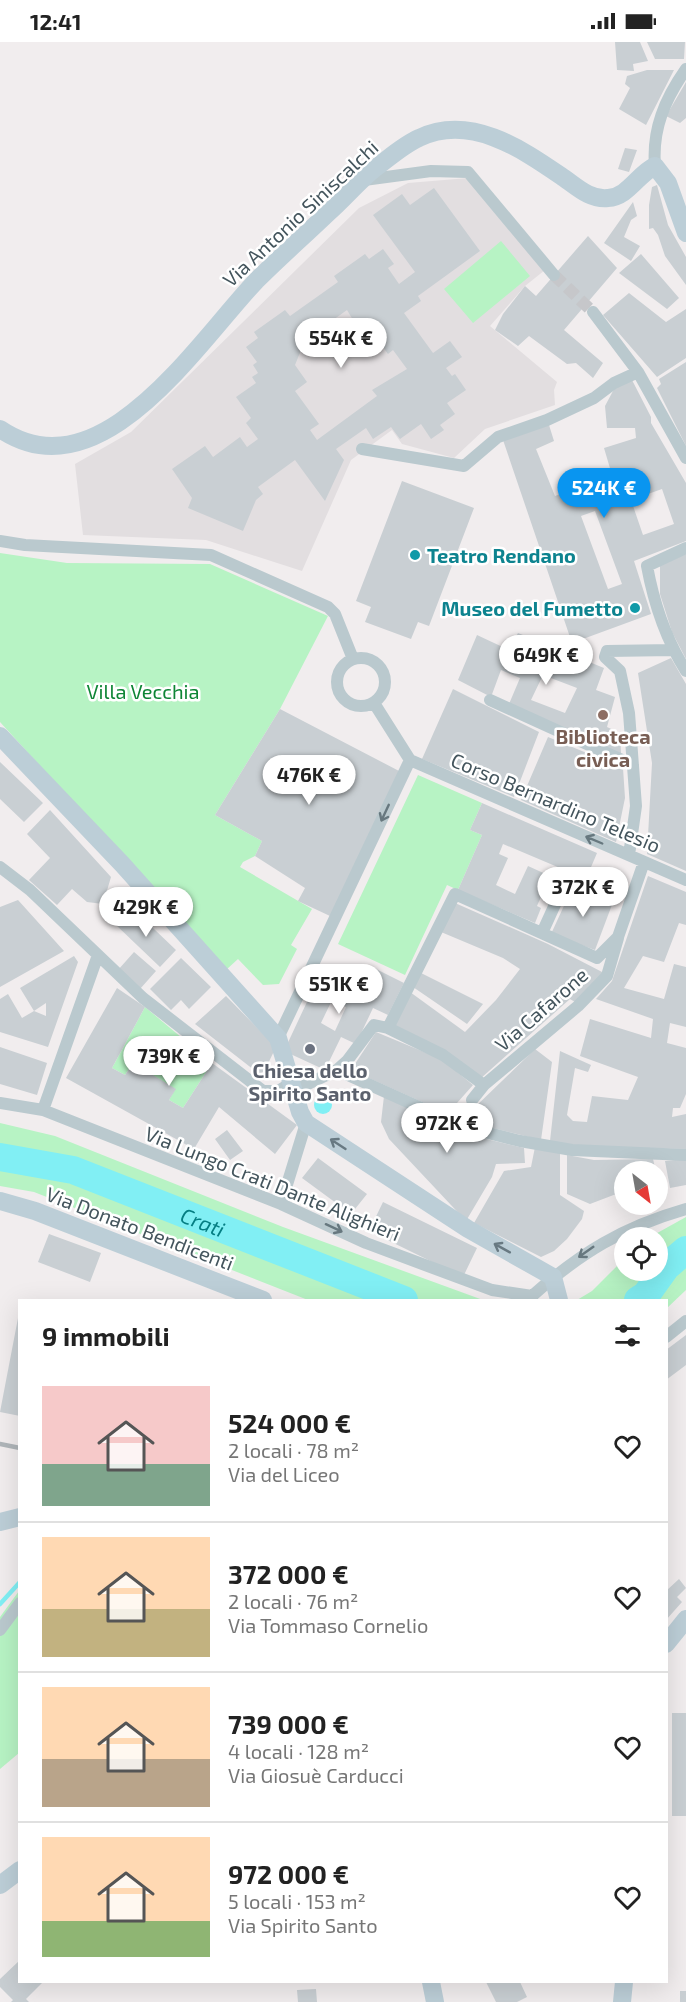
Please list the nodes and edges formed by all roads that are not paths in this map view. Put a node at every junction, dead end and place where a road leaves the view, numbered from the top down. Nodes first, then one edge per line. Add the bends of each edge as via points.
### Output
1 (686, 69) edge
2 (655, 166) junction
3 (364, 180) junction
4 (686, 233) edge
5 (554, 275) tunnel mouth
6 (593, 312) tunnel mouth
7 (638, 372) junction
8 (0, 429) edge
9 (362, 449) dead end
10 (686, 458) edge
11 (0, 541) edge
12 (686, 548) edge
13 (672, 650) junction
14 (353, 659) junction
15 (686, 671) edge
16 (490, 700) dead end
17 (374, 702) junction
18 (0, 736) edge
19 (410, 760) junction
20 (633, 765) junction
21 (629, 855) junction
22 (645, 862) junction
23 (0, 867) edge
24 (686, 880) edge
25 (562, 889) dead end
26 (542, 933) junction
27 (618, 937) junction
28 (98, 955) junction
29 (388, 1028) junction
30 (278, 1038) junction
31 (337, 1070) junction
32 (484, 1085) junction
33 (292, 1087) junction
34 (472, 1100) dead end
35 (0, 1103) edge
36 (43, 1110) junction
37 (306, 1123) junction
38 (686, 1155) edge
39 (0, 1201) edge
40 (281, 1204) junction
41 (686, 1209) edge
42 (553, 1277) junction
43 (260, 1299) edge
44 (559, 1299) edge
45 (686, 1321) edge
46 (668, 1335) edge
47 (18, 1518) edge
48 (0, 1522) edge
49 (18, 1606) edge
50 (686, 1619) edge
51 (0, 1629) edge
52 (668, 1642) edge
53 (18, 1872) edge
54 (0, 1885) edge
55 (431, 1983) edge
56 (624, 1983) edge
57 (435, 2002) edge
58 (622, 2002) edge

1 - 2 street via 663,108 653,141
2 - 3 street, Via Antonio Siniscalchi via 616,196 592,197 513,143 449,130 418,138
2 - 4 street via 668,183
3 - 5 street via 431,171 468,172
3 - 8 street, Via Antonio Siniscalchi via 256,281 155,395 112,426 81,442 51,448 29,444
6 - 7 street
7 - 9 street via 547,420 498,437 464,466
7 - 10 street
11 - 14 street via 211,555 328,607 335,614
12 - 13 street via 647,566 654,603
13 - 15 street
13 - 20 street via 607,651 605,657 620,671 624,683
14 - 17 street via 373,660 384,672 385,687
14 - 17 street via 339,672 341,695 354,705
16 - 20 street
17 - 19 street
18 - 30 street via 122,864
21 -> 19 street, Corso Bernardino Telesio
19 -> 30 street
20 - 21 street via 636,806
21 - 22 street, Corso Bernardino Telesio
22 - 24 street, Corso Bernardino Telesio
22 - 27 street, Via Cafarone
23 - 28 street
25 - 26 street
26 - 27 street via 597,958
26 - 29 street via 455,894
27 - 32 street, Via Cafarone via 607,976 578,1006
28 - 33 street via 143,998 263,1091
28 - 36 street
29 - 31 street via 374,1025
29 - 32 street via 444,1055
30 - 33 street
31 - 33 street
31 - 38 street via 461,1126 520,1141 572,1150
32 - 34 street, Via Cafarone
33 - 37 street
35 - 36 street, Via Lungo Crati Dante Alighieri
36 - 40 street, Via Lungo Crati Dante Alighieri
37 - 40 street
42 -> 37 street via 468,1229
39 - 43 street, Via Donato Bendicenti via 35,1210
40 -> 42 street, Via Lungo Crati Dante Alighieri via 366,1244 492,1290 532,1296
41 -> 42 street via 638,1224 599,1243
42 - 44 street
45 - 46 street
47 - 48 street
49 - 51 street
50 - 52 street
53 - 54 street
55 - 57 street
56 - 58 street

